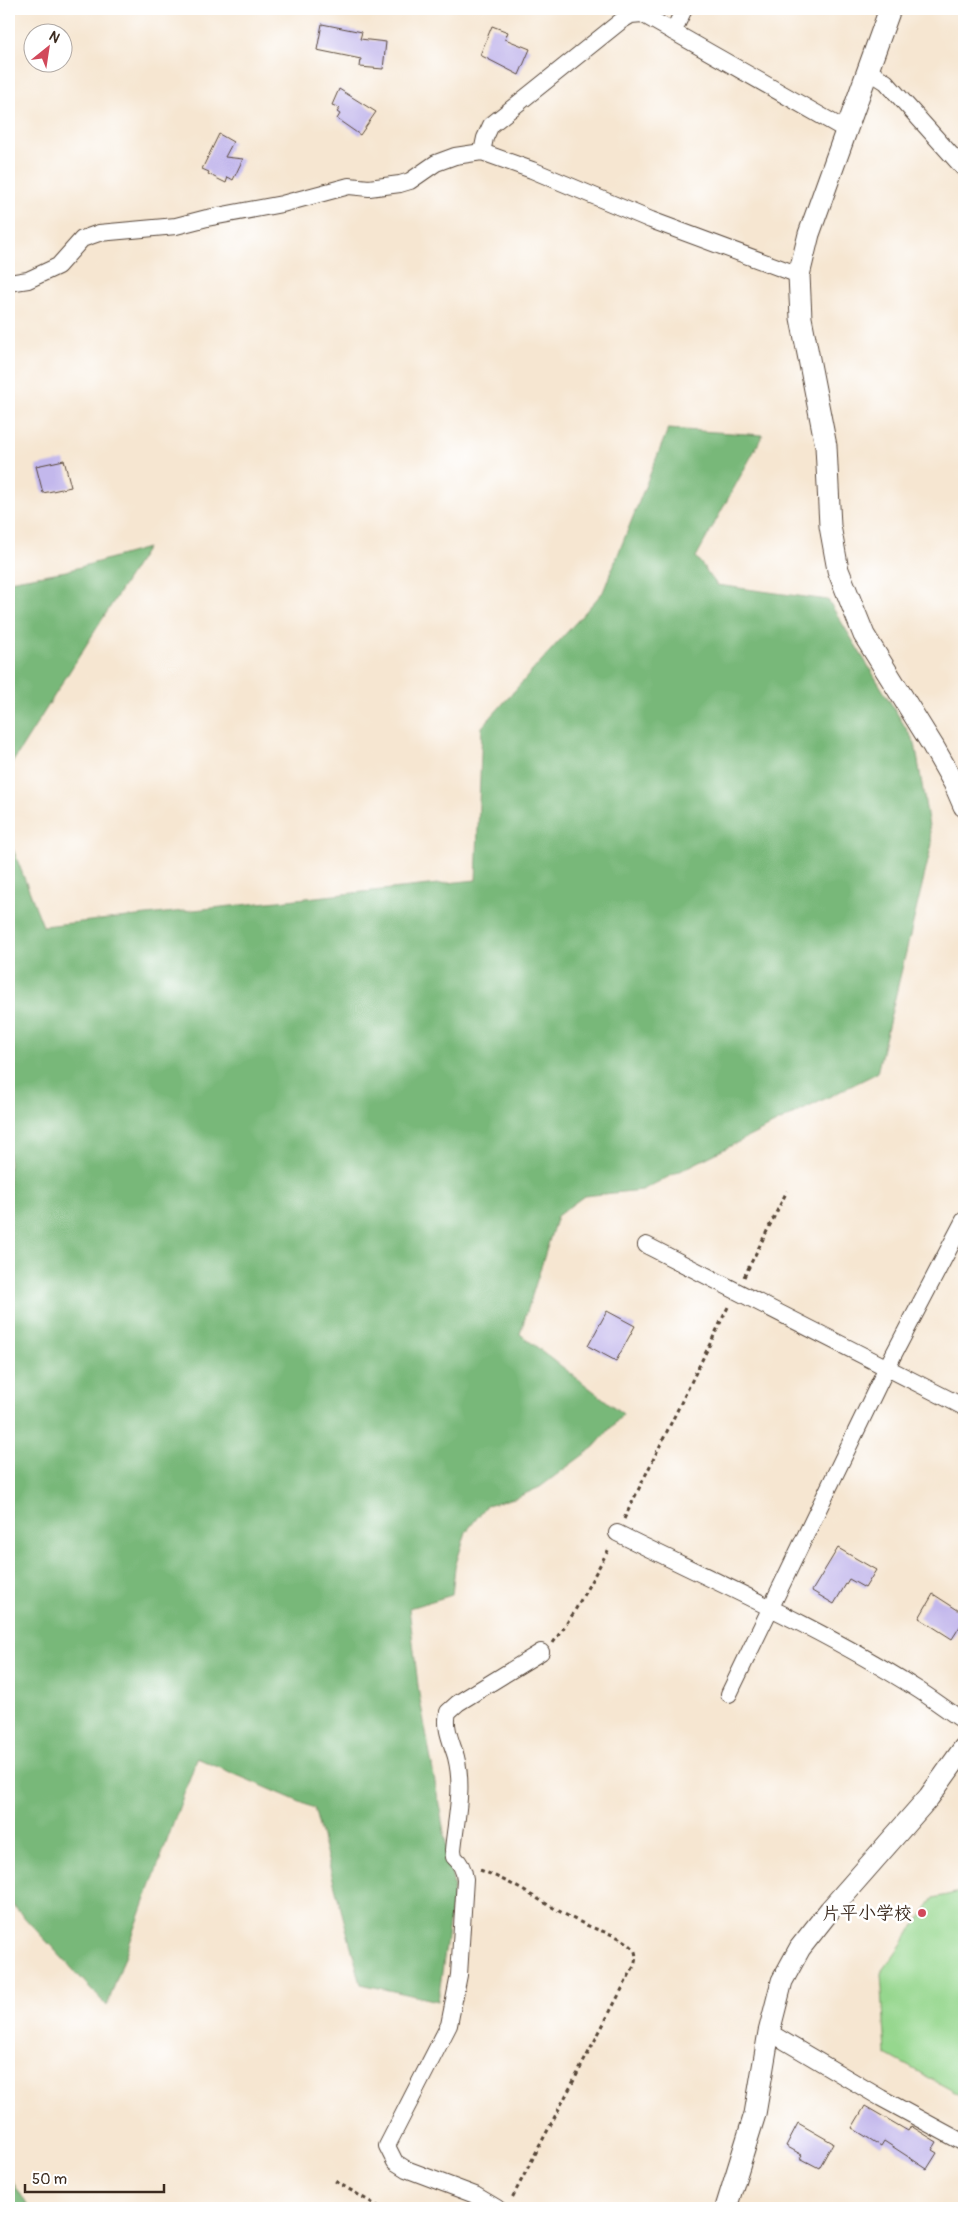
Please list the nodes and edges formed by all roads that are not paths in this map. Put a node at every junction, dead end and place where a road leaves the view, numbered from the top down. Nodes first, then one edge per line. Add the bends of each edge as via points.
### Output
1 (684, 9) edge
2 (890, 9) edge
3 (673, 32) junction
4 (868, 70) junction
5 (846, 130) junction
6 (482, 152) junction
7 (964, 169) edge
8 (799, 275) junction
9 (9, 283) edge
10 (964, 806) edge
11 (964, 1220) edge
12 (646, 1245) dead end
13 (887, 1367) junction
14 (964, 1407) edge
15 (617, 1533) road end
16 (771, 1608) junction
17 (541, 1652) road end
18 (729, 1694) dead end
19 (964, 1721) edge
20 (964, 1748) edge
21 (769, 2032) junction
22 (964, 2143) edge
23 (502, 2207) edge
24 (726, 2208) edge

1 - 3 street
2 - 4 street
3 - 5 street
3 - 6 street via 642,14 626,18 491,125 484,138
4 - 5 street
4 - 7 street via 886,82
5 - 8 street via 809,234
6 - 8 street
6 - 9 street via 436,163 400,184 369,188 349,186 176,226 99,233 82,239 58,266 28,280
8 - 10 street via 801,318 826,446 830,526 838,570 864,635 933,746
11 - 13 street
12 - 13 street
13 - 14 street
13 - 16 street
15 - 16 street
16 - 18 street
16 - 19 street via 918,1690
17 - 23 street via 448,1712 447,1726 460,1777 460,1806 453,1850 465,1879 459,1975 448,2024 387,2146 395,2162 406,2169
20 - 21 street via 929,1797 800,1948 782,1981
21 - 22 street
21 - 24 street via 755,2114

